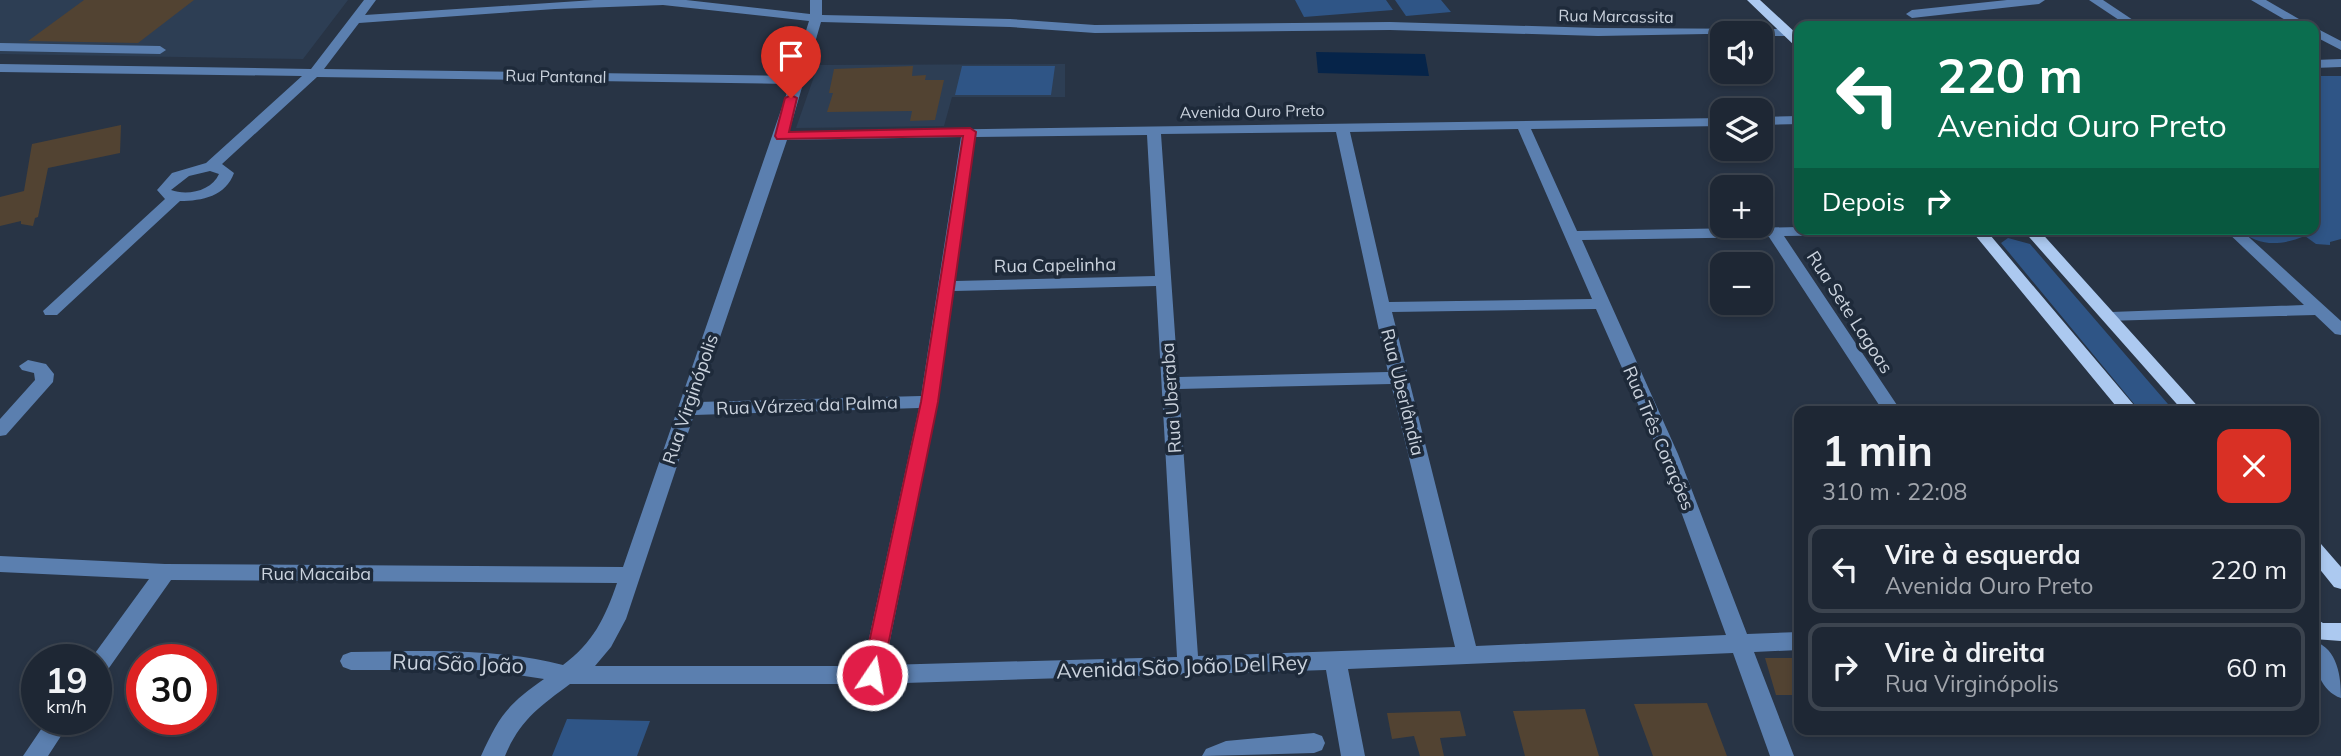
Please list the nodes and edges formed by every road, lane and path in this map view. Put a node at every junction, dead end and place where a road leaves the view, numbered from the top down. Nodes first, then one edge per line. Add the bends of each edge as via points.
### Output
1 (370, 0) edge
2 (816, 0) edge
3 (1753, 0) edge
4 (2039, 0) edge
5 (2095, 0) edge
6 (2257, 0) edge
7 (1912, 14) dead end
8 (816, 18) junction
9 (358, 19) junction
10 (2128, 21) edge
11 (2296, 21) edge
12 (1787, 32) junction
13 (2319, 34) edge
14 (1794, 38) edge
15 (2341, 46) edge
16 (0, 47) edge
17 (160, 50) dead end
18 (2341, 63) edge
19 (2319, 64) edge
20 (0, 68) edge
21 (316, 71) junction
22 (796, 80) junction
23 (1794, 120) edge
24 (1773, 121) edge
25 (1710, 122) edge
26 (1523, 126) junction
27 (1342, 127) junction
28 (1154, 130) junction
29 (970, 132) junction
30 (782, 136) junction
31 (210, 167) junction
32 (176, 197) junction
33 (1775, 233) junction
34 (1794, 233) edge
35 (1982, 235) edge
36 (2035, 235) edge
37 (2238, 235) edge
38 (1570, 236) junction
39 (1163, 281) junction
40 (948, 286) junction
41 (1602, 304) junction
42 (1382, 307) junction
43 (2319, 310) junction
44 (51, 311) dead end
45 (2111, 317) junction
46 (2341, 330) edge
47 (28, 366) dead end
48 (1398, 377) junction
49 (1170, 383) junction
50 (929, 402) junction
51 (1889, 406) edge
52 (2126, 406) edge
53 (2189, 406) edge
54 (685, 409) junction
55 (0, 430) edge
56 (2319, 555) edge
57 (0, 564) edge
58 (165, 572) junction
59 (632, 575) junction
60 (2341, 581) edge
61 (2341, 632) edge
62 (2319, 635) edge
63 (1794, 641) edge
64 (1738, 643) junction
65 (2319, 643) edge
66 (112, 647) edge
67 (1468, 656) junction
68 (351, 661) dead end
69 (1335, 661) junction
70 (1188, 666) junction
71 (564, 675) junction
72 (872, 675) junction
73 (2341, 689) edge
74 (50, 735) edge
75 (1314, 743) dead end
76 (35, 756) edge
77 (492, 756) edge
78 (1214, 756) edge
79 (1353, 756) edge
80 (1782, 756) edge

1 - 9 street
2 - 8 street, Rua Virginópolis
3 - 12 main road
4 - 7 street
5 - 10 street
6 - 11 street
8 - 9 street, Rua Marcassita via 663,1
8 - 12 street, Rua Marcassita via 1095,29 1390,26
8 - 22 street, Rua Virginópolis
9 - 21 street
12 - 14 main road
13 - 15 street
16 - 17 street
18 - 19 street
20 - 21 street, Rua Pantanal
21 - 22 street, Rua Pantanal
21 - 31 street
22 - 30 street, Rua Virginópolis
23 - 24 street
25 - 26 street, Avenida Ouro Preto
26 - 27 street, Avenida Ouro Preto
26 - 38 street, Rua Três Corações
27 - 28 street, Avenida Ouro Preto
27 - 42 street, Rua Uberlândia
28 - 29 street, Avenida Ouro Preto
28 - 39 street, Rua Uberaba
29 - 30 street, Avenida Ouro Preto
29 - 40 street
30 - 54 street, Rua Virginópolis
31 - 32 street via 183,173 167,183 167,195
31 - 32 street via 221,168 226,179 205,193
32 - 44 street
33 - 34 street
33 - 38 street
33 - 51 street, Rua Sete Lagoas
35 - 52 main road
36 - 45 main road
37 - 43 street
38 - 41 street, Rua Três Corações
39 - 40 street, Rua Capelinha
39 - 49 street, Rua Uberaba
40 - 50 street
41 - 42 street
41 - 64 street, Rua Três Corações via 1669,454
42 - 48 street, Rua Uberlândia
43 - 45 street
43 - 46 street
45 - 53 main road
47 - 55 street via 40,368 44,382
48 - 49 street
48 - 67 street, Rua Uberlândia
49 - 70 street, Rua Uberaba
50 - 54 street, Rua Várzea da Palma
50 - 72 street
54 - 59 street, Rua Virginópolis
56 - 60 main road
57 - 58 street, Rua Macaiba
58 - 59 street, Rua Macaiba
58 - 66 street
59 - 71 street, Rua Virginópolis via 603,641 588,659
61 - 62 main road
63 - 64 street, Avenida São João Del Rey
64 - 67 street, Avenida São João Del Rey
64 - 80 street, Rua Três Corações
65 - 73 street
67 - 69 street, Avenida São João Del Rey
68 - 71 street, Rua São João via 506,661
69 - 70 street, Avenida São João Del Rey
69 - 79 street
70 - 72 street, Avenida São João Del Rey
71 - 72 street, Avenida São João Del Rey
71 - 77 street, Rua Virginópolis via 522,707
74 - 76 street
75 - 78 street

